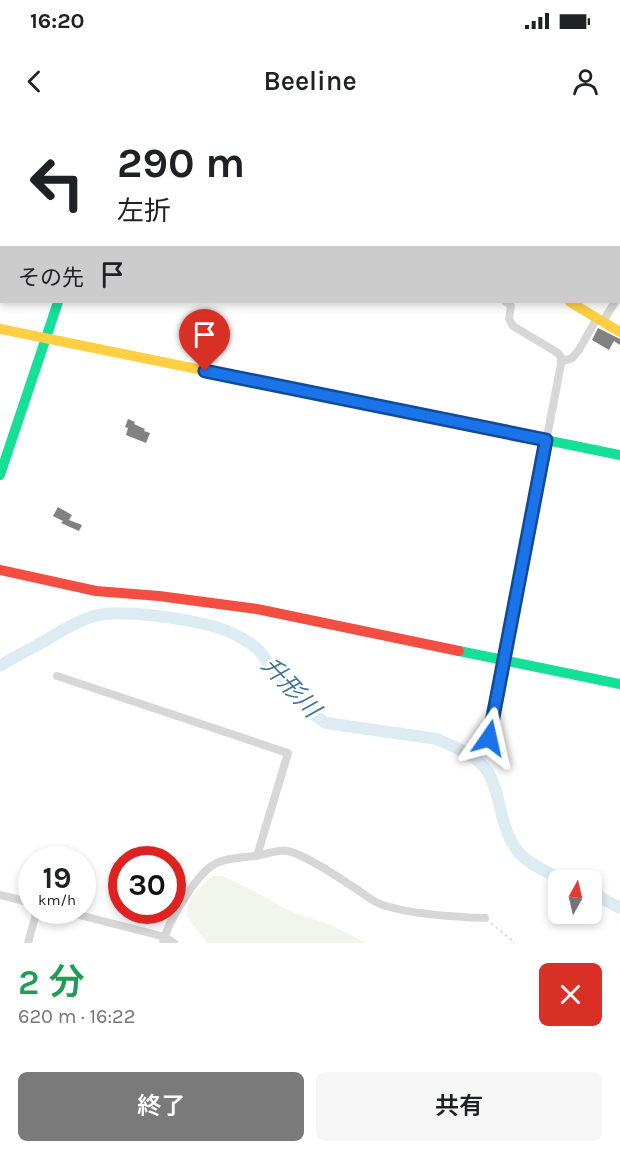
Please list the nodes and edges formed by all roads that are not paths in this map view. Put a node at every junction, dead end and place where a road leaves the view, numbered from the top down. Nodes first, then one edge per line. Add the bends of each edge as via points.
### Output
1 (58, 303) edge
2 (507, 303) edge
3 (572, 303) edge
4 (614, 303) edge
5 (600, 319) junction
6 (0, 329) edge
7 (620, 332) edge
8 (45, 338) junction
9 (561, 362) junction
10 (546, 440) junction
11 (620, 455) edge
12 (0, 475) edge
13 (0, 570) edge
14 (504, 661) junction
15 (57, 676) dead end
16 (620, 684) edge
17 (489, 738) dead end
18 (257, 856) junction
19 (0, 895) edge
20 (18, 900) edge
21 (485, 918) road end
22 (96, 920) edge
23 (33, 924) edge
24 (164, 940) edge
25 (28, 943) edge
26 (174, 943) edge

1 - 8 street
2 - 9 street via 513,326 561,355
3 - 5 street
4 - 5 street
5 - 7 street
5 - 9 street via 572,358
6 - 8 street
8 - 10 street
8 - 12 street
9 - 10 street
10 - 11 street
10 - 14 street
13 - 14 street via 106,593 257,609
14 - 16 street
14 - 17 street
15 - 18 street via 288,753
18 - 21 street via 281,850 297,854 383,906 445,917
18 - 24 street via 217,862 206,871 185,897
19 - 20 street
22 - 24 street
23 - 25 street
24 - 26 street

